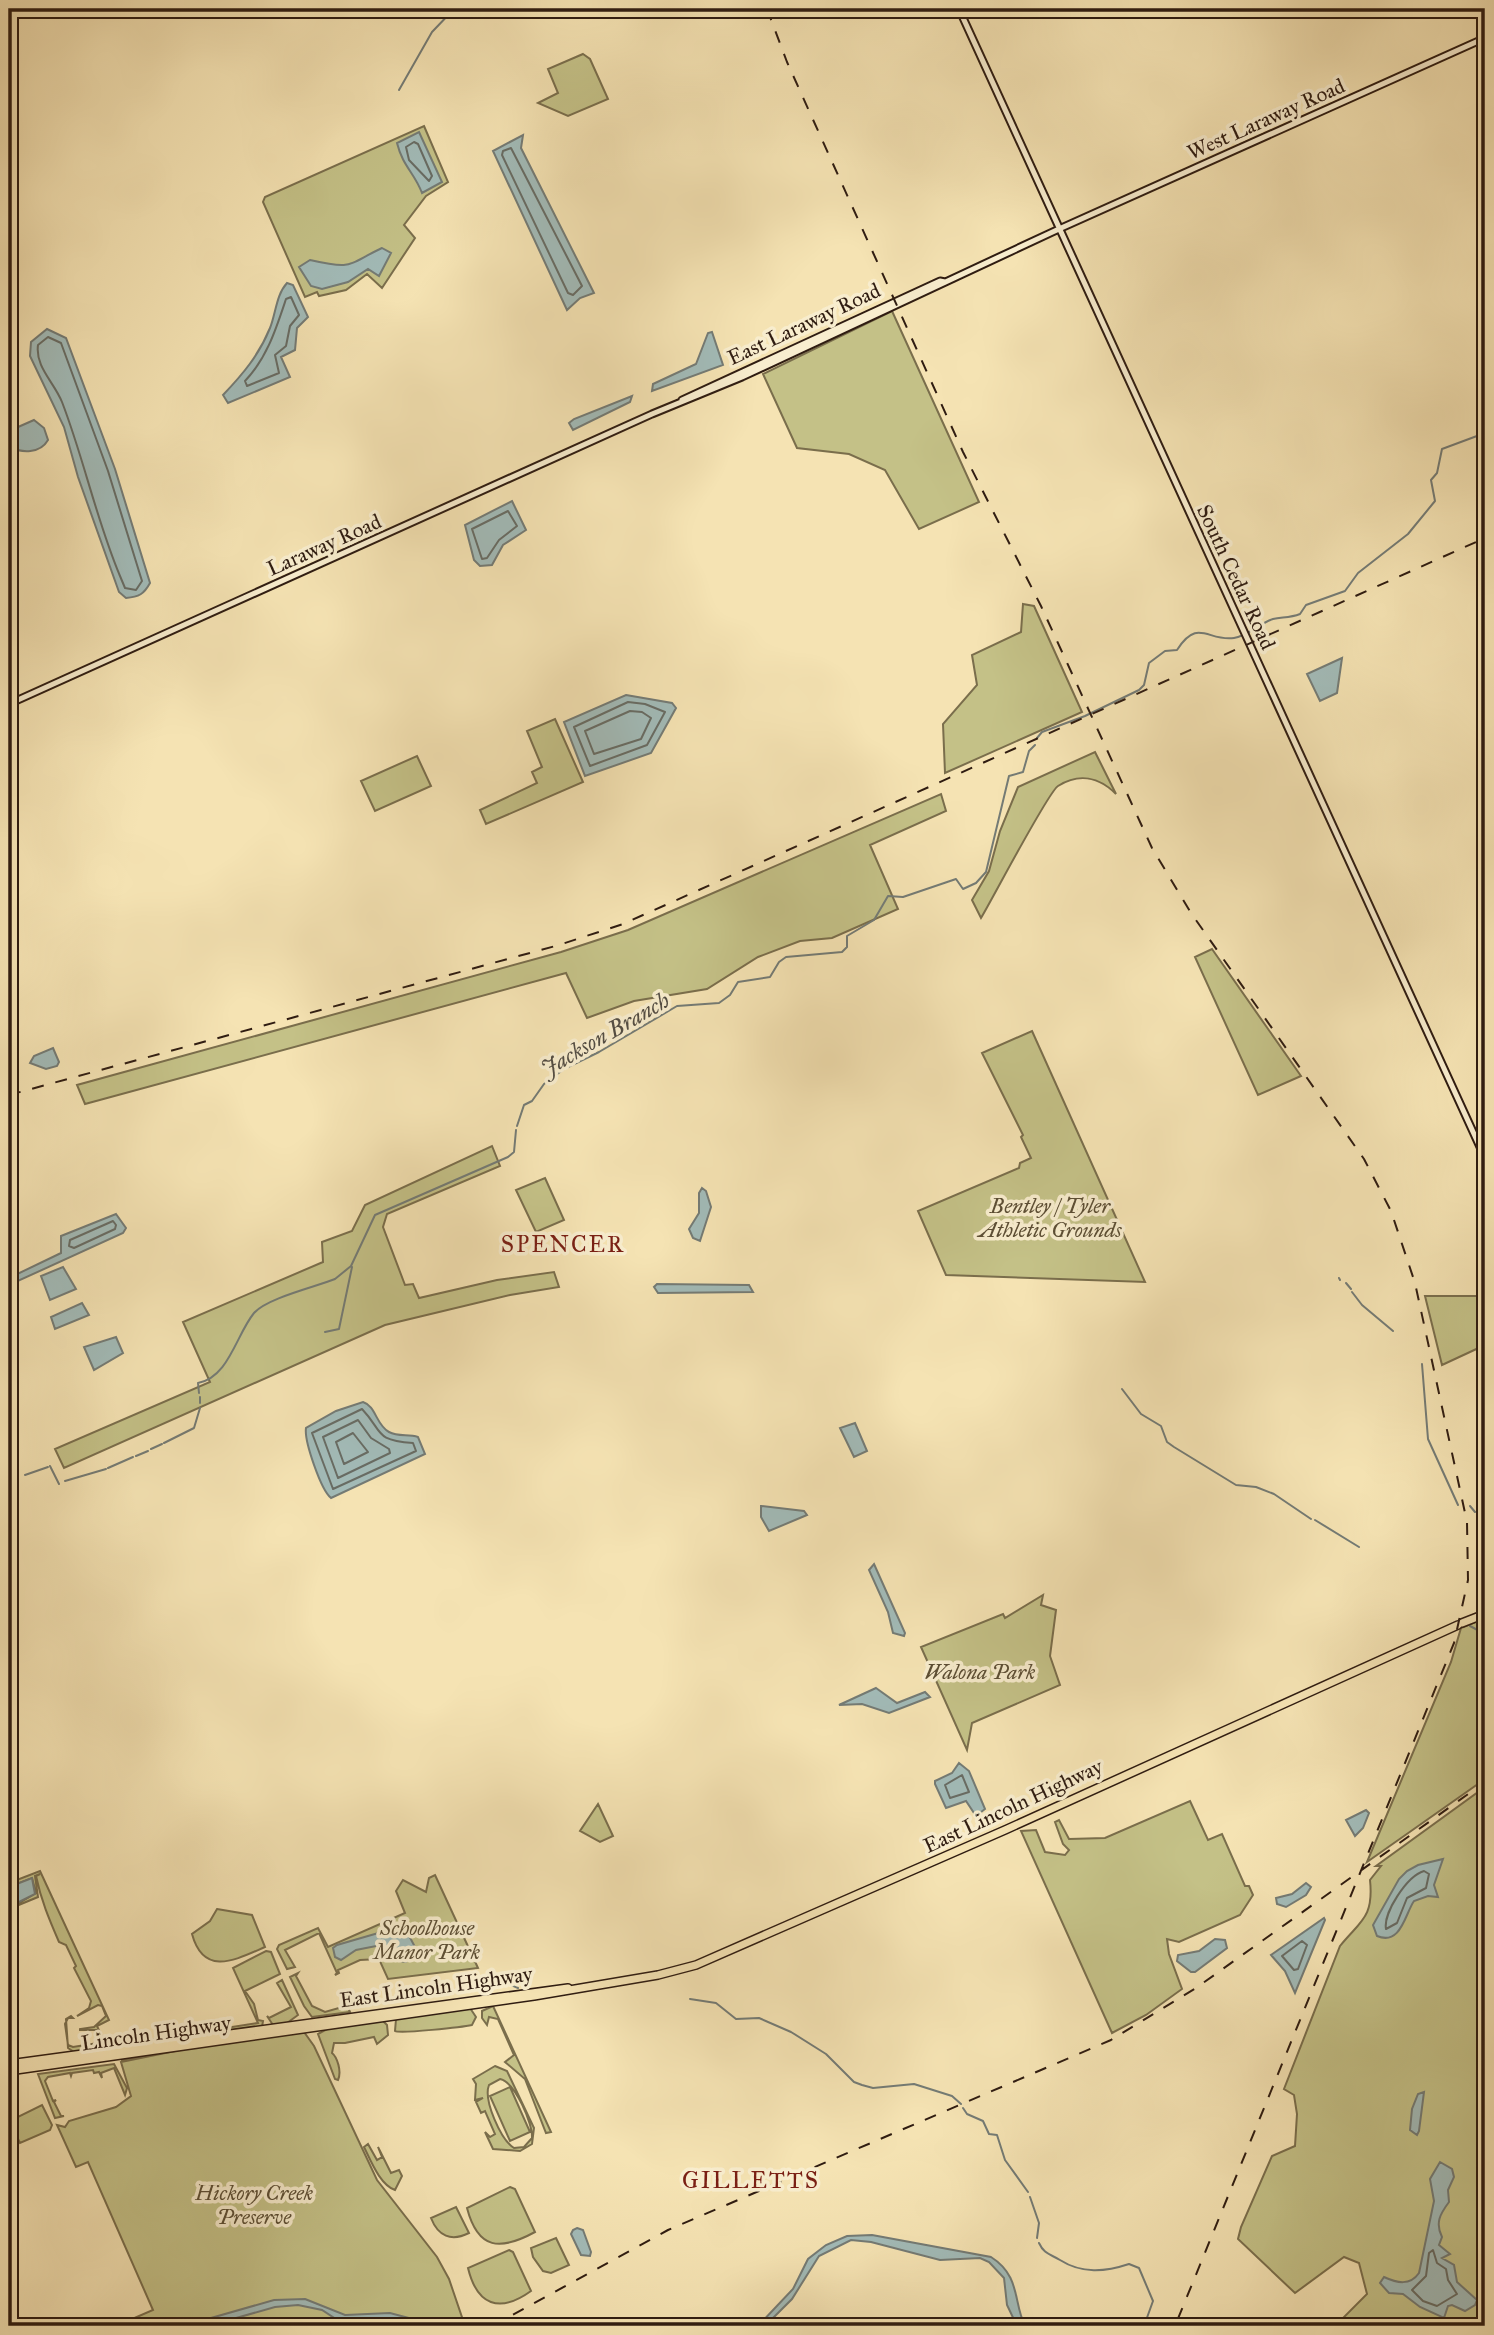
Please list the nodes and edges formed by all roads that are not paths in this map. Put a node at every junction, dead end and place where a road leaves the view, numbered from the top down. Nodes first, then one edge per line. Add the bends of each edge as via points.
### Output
1 (959, 9) edge
2 (1485, 38) edge
3 (1059, 229) junction
4 (652, 414) joint
5 (9, 704) edge
6 (1485, 1158) edge
7 (1485, 1614) edge
8 (307, 2026) junction
9 (9, 2064) edge
10 (9, 2071) edge

1 - 3 main road, South Cedar Road
2 - 3 main road, West Laraway Road
3 - 4 main road, East Laraway Road
3 - 6 main road, South Cedar Road
4 - 5 main road, Laraway Road
7 - 8 main road, East Lincoln Highway via 721,1956 657,1975
8 - 9 main road, Lincoln Highway
8 - 10 main road, Lincoln Highway

